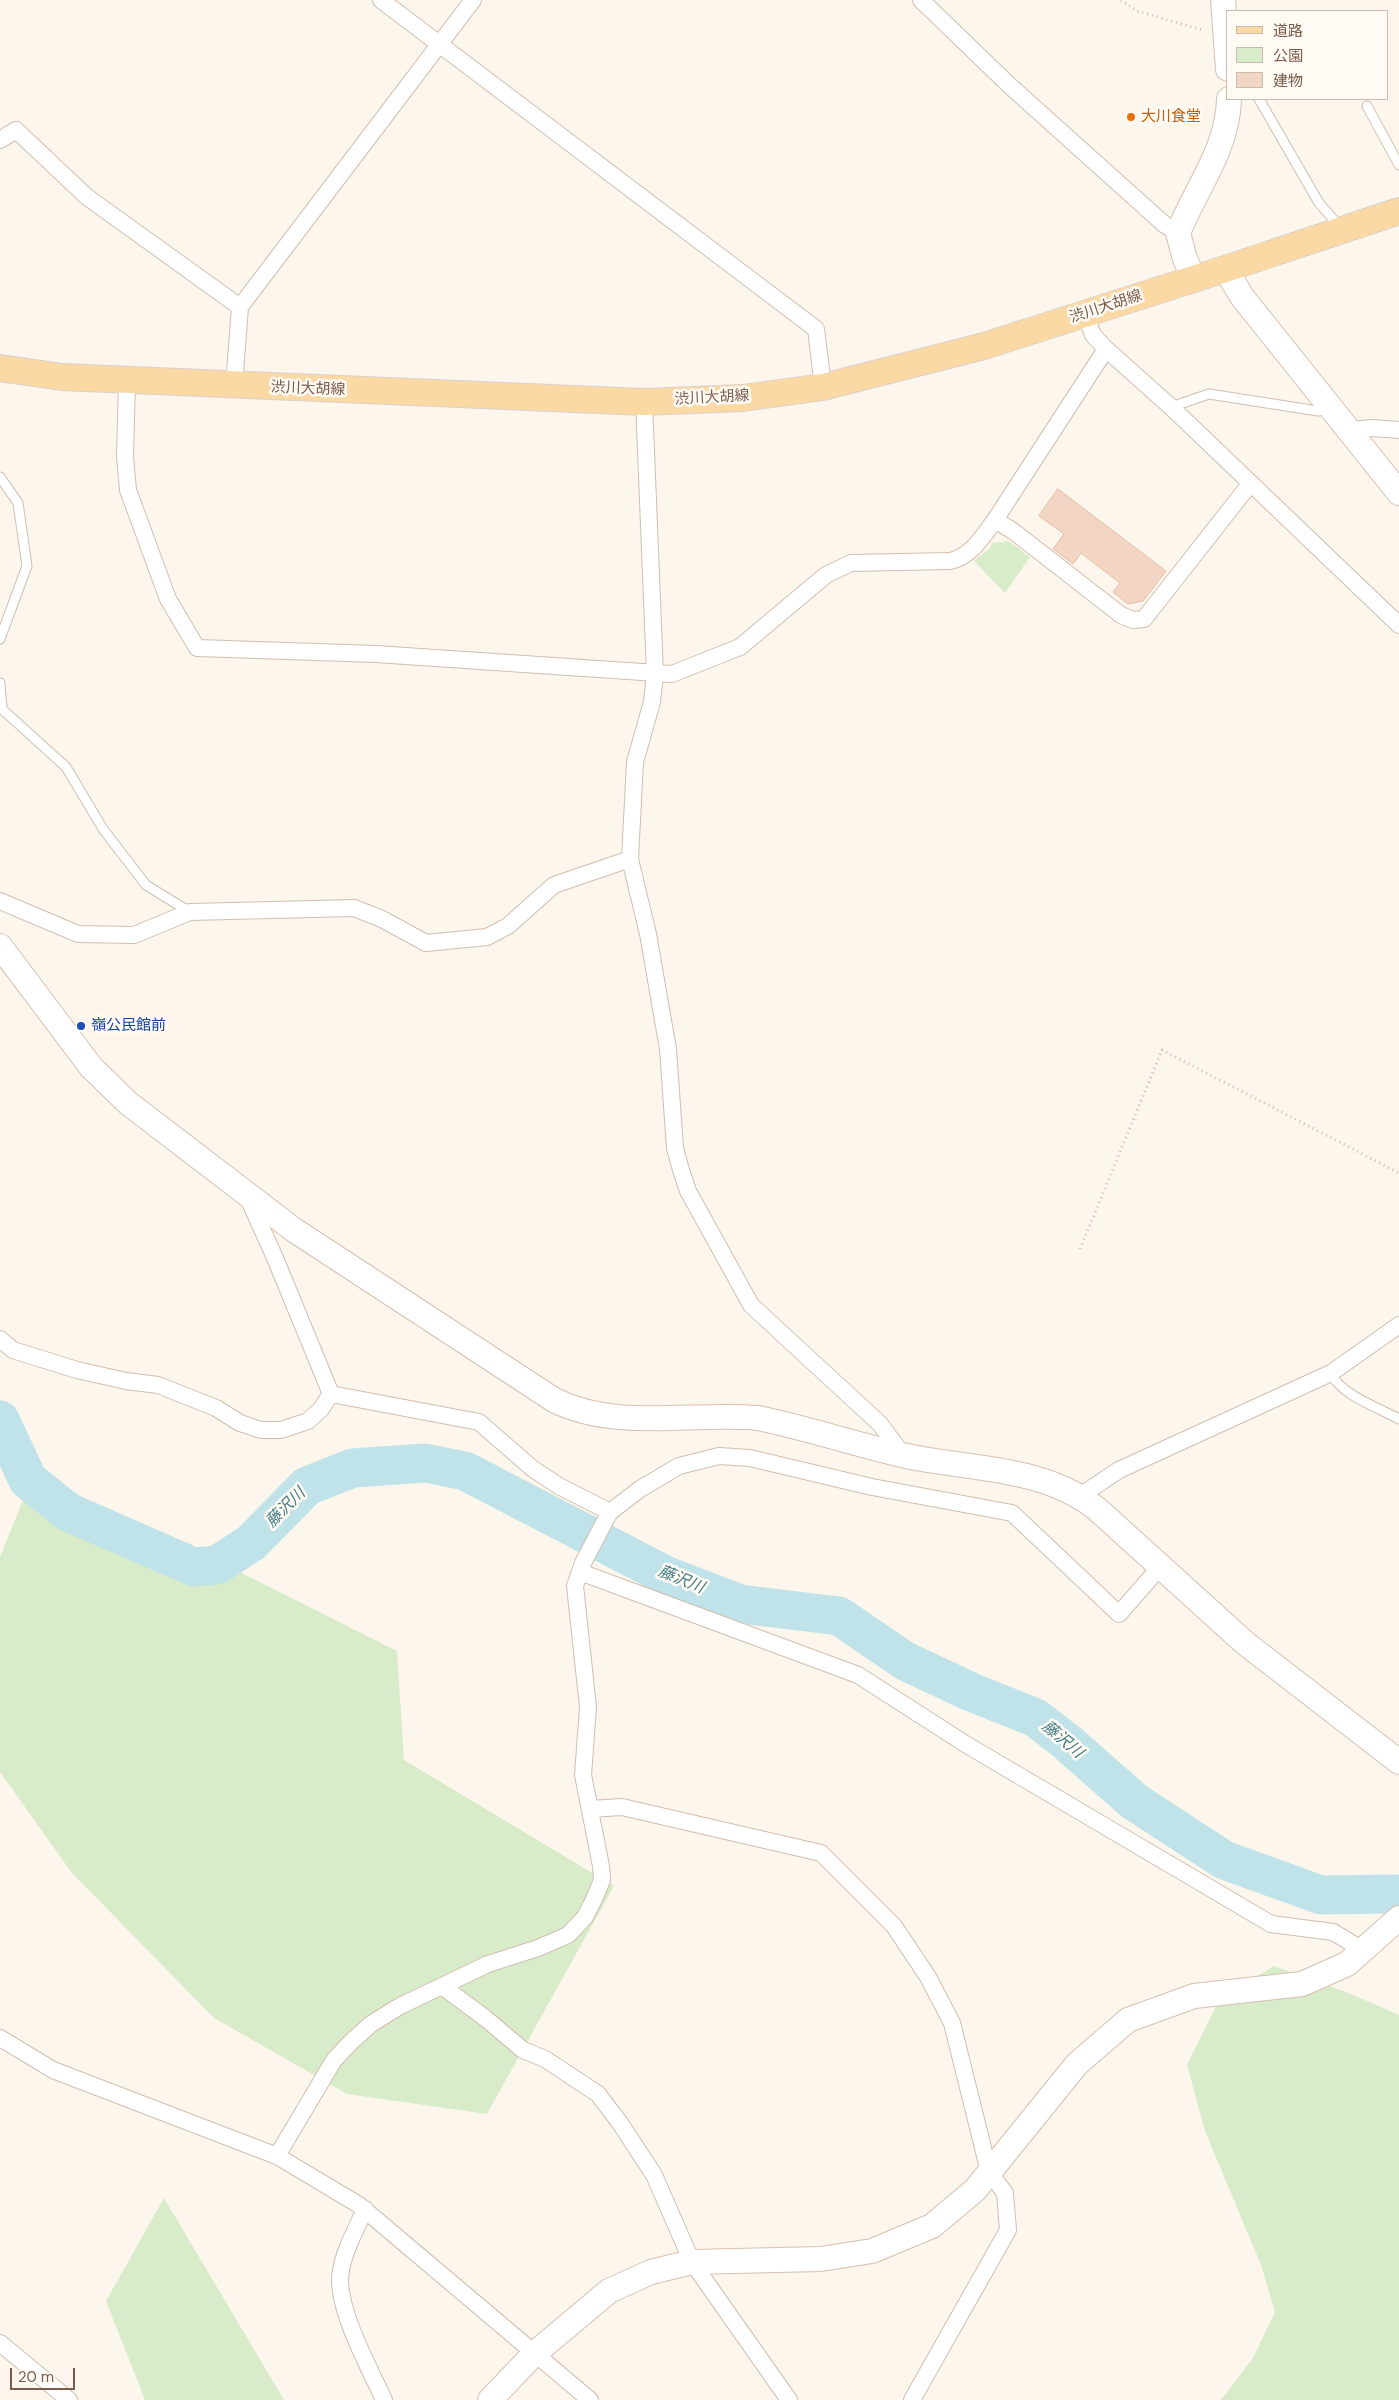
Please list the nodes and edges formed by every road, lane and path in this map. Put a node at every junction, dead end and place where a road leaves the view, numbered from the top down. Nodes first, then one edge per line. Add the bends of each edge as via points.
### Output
1 (381, 0) edge
2 (473, 0) edge
3 (921, 0) edge
4 (1121, 0) edge
5 (1222, 0) edge
6 (1225, 36) junction
7 (440, 44) junction
8 (1226, 47) edge
9 (1228, 100) edge
10 (1259, 100) edge
11 (1367, 106) dead end
12 (0, 140) edge
13 (1399, 165) edge
14 (1399, 211) edge
15 (1343, 230) junction
16 (1178, 233) junction
17 (1226, 269) junction
18 (1194, 278) junction
19 (240, 307) junction
20 (1085, 314) junction
21 (1106, 348) junction
22 (0, 368) edge
23 (127, 381) junction
24 (234, 386) junction
25 (824, 387) junction
26 (644, 402) junction
27 (1171, 408) junction
28 (1332, 409) junction
29 (1350, 430) junction
30 (1399, 430) edge
31 (0, 477) edge
32 (1250, 484) junction
33 (1399, 494) edge
34 (995, 520) junction
35 (1399, 626) edge
36 (0, 639) edge
37 (655, 674) junction
38 (0, 684) edge
39 (630, 860) junction
40 (0, 901) edge
41 (190, 912) junction
42 (0, 946) edge
43 (1399, 1173) edge
44 (246, 1193) junction
45 (1080, 1249) dead end
46 (1399, 1325) edge
47 (0, 1340) edge
48 (1331, 1373) junction
49 (331, 1394) junction
50 (1399, 1419) edge
51 (903, 1455) junction
52 (1080, 1496) junction
53 (608, 1515) junction
54 (581, 1567) junction
55 (1160, 1567) junction
56 (1399, 1762) edge
57 (590, 1809) junction
58 (1394, 1923) edge
59 (1364, 1950) junction
60 (442, 1986) junction
61 (0, 2038) edge
62 (277, 2156) junction
63 (989, 2172) junction
64 (365, 2209) junction
65 (692, 2262) junction
66 (0, 2343) edge
67 (534, 2354) junction
68 (69, 2400) edge
69 (384, 2400) edge
70 (490, 2400) edge
71 (590, 2400) edge
72 (789, 2400) edge
73 (912, 2400) edge

1 - 7 street
2 - 7 street
3 - 16 street via 1009,85 1165,225
4 - 6 path via 1136,11
5 - 6 street
6 - 8 street
7 - 19 street
7 - 25 street via 816,330
9 - 16 street via 1226,123 1216,158
10 - 15 lane via 1319,203
11 - 13 lane
12 - 19 street via 16,130 87,197
14 - 15 main road, 渋川大胡線
15 - 17 main road, 渋川大胡線
16 - 18 street
17 - 18 main road, 渋川大胡線
17 - 28 street via 1243,298
18 - 20 main road, 渋川大胡線
19 - 24 street
20 - 21 street via 1093,335
20 - 25 main road, 渋川大胡線 via 938,359
21 - 27 street
21 - 34 street
22 - 23 main road, 渋川大胡線 via 62,377
23 - 24 main road, 渋川大胡線
23 - 37 street via 125,458 128,490 168,599 197,648 376,654
24 - 26 main road, 渋川大胡線
25 - 26 main road, 渋川大胡線 via 743,398
26 - 37 street
27 - 28 lane via 1209,394 1318,411
27 - 32 street
28 - 29 street
29 - 30 street
29 - 33 street
31 - 36 lane via 18,503 26,566
32 - 34 street via 1144,619 1133,620 1121,615
32 - 35 street
34 - 37 street via 977,544 957,560 851,563 826,576 740,647 682,671
37 - 39 street via 652,702 635,762
38 - 41 lane via 2,709 66,767 103,829 146,885
39 - 41 street via 554,885 508,926 487,937 426,943 354,908
39 - 51 street via 648,934 668,1049 675,1148 688,1191 751,1305 880,1424
40 - 41 street via 78,934 134,935
42 - 44 street via 91,1067 128,1103
43 - 45 path via 1162,1050
44 - 49 street
44 - 51 street via 294,1230 568,1408 606,1416 758,1418
46 - 48 street
47 - 49 street via 13,1350 77,1370 158,1385 261,1430 280,1430 308,1421
48 - 50 lane via 1334,1381 1345,1390
48 - 52 street via 1119,1470
49 - 53 street via 479,1422 533,1469
51 - 52 street via 1022,1474
52 - 55 street
53 - 54 street
53 - 55 street via 640,1489 679,1466 719,1456 750,1458 872,1487 1012,1512 1119,1614
54 - 57 street via 575,1586 588,1708 583,1775
54 - 59 street via 858,1675 967,1745 1271,1924 1333,1932
55 - 56 street via 1245,1644
57 - 60 street via 602,1880 585,1917 568,1935 488,1964
57 - 63 street via 622,1807 821,1853 894,1926 928,1977 952,2023
58 - 59 street
59 - 63 street via 1347,1964 1302,1984 1194,1996 1128,2020 1077,2064
60 - 62 street via 400,2006 371,2024 352,2041 334,2060
60 - 65 street via 523,2050 545,2060 598,2094 654,2174
61 - 62 street via 53,2070
62 - 64 street
63 - 65 street via 975,2190 932,2226 872,2251 821,2259
63 - 73 street via 1005,2193 1008,2230
64 - 67 street
64 - 69 street via 347,2251 340,2280 344,2306
65 - 67 street via 651,2272 609,2291
65 - 72 street
66 - 68 street
67 - 70 street
67 - 71 street

